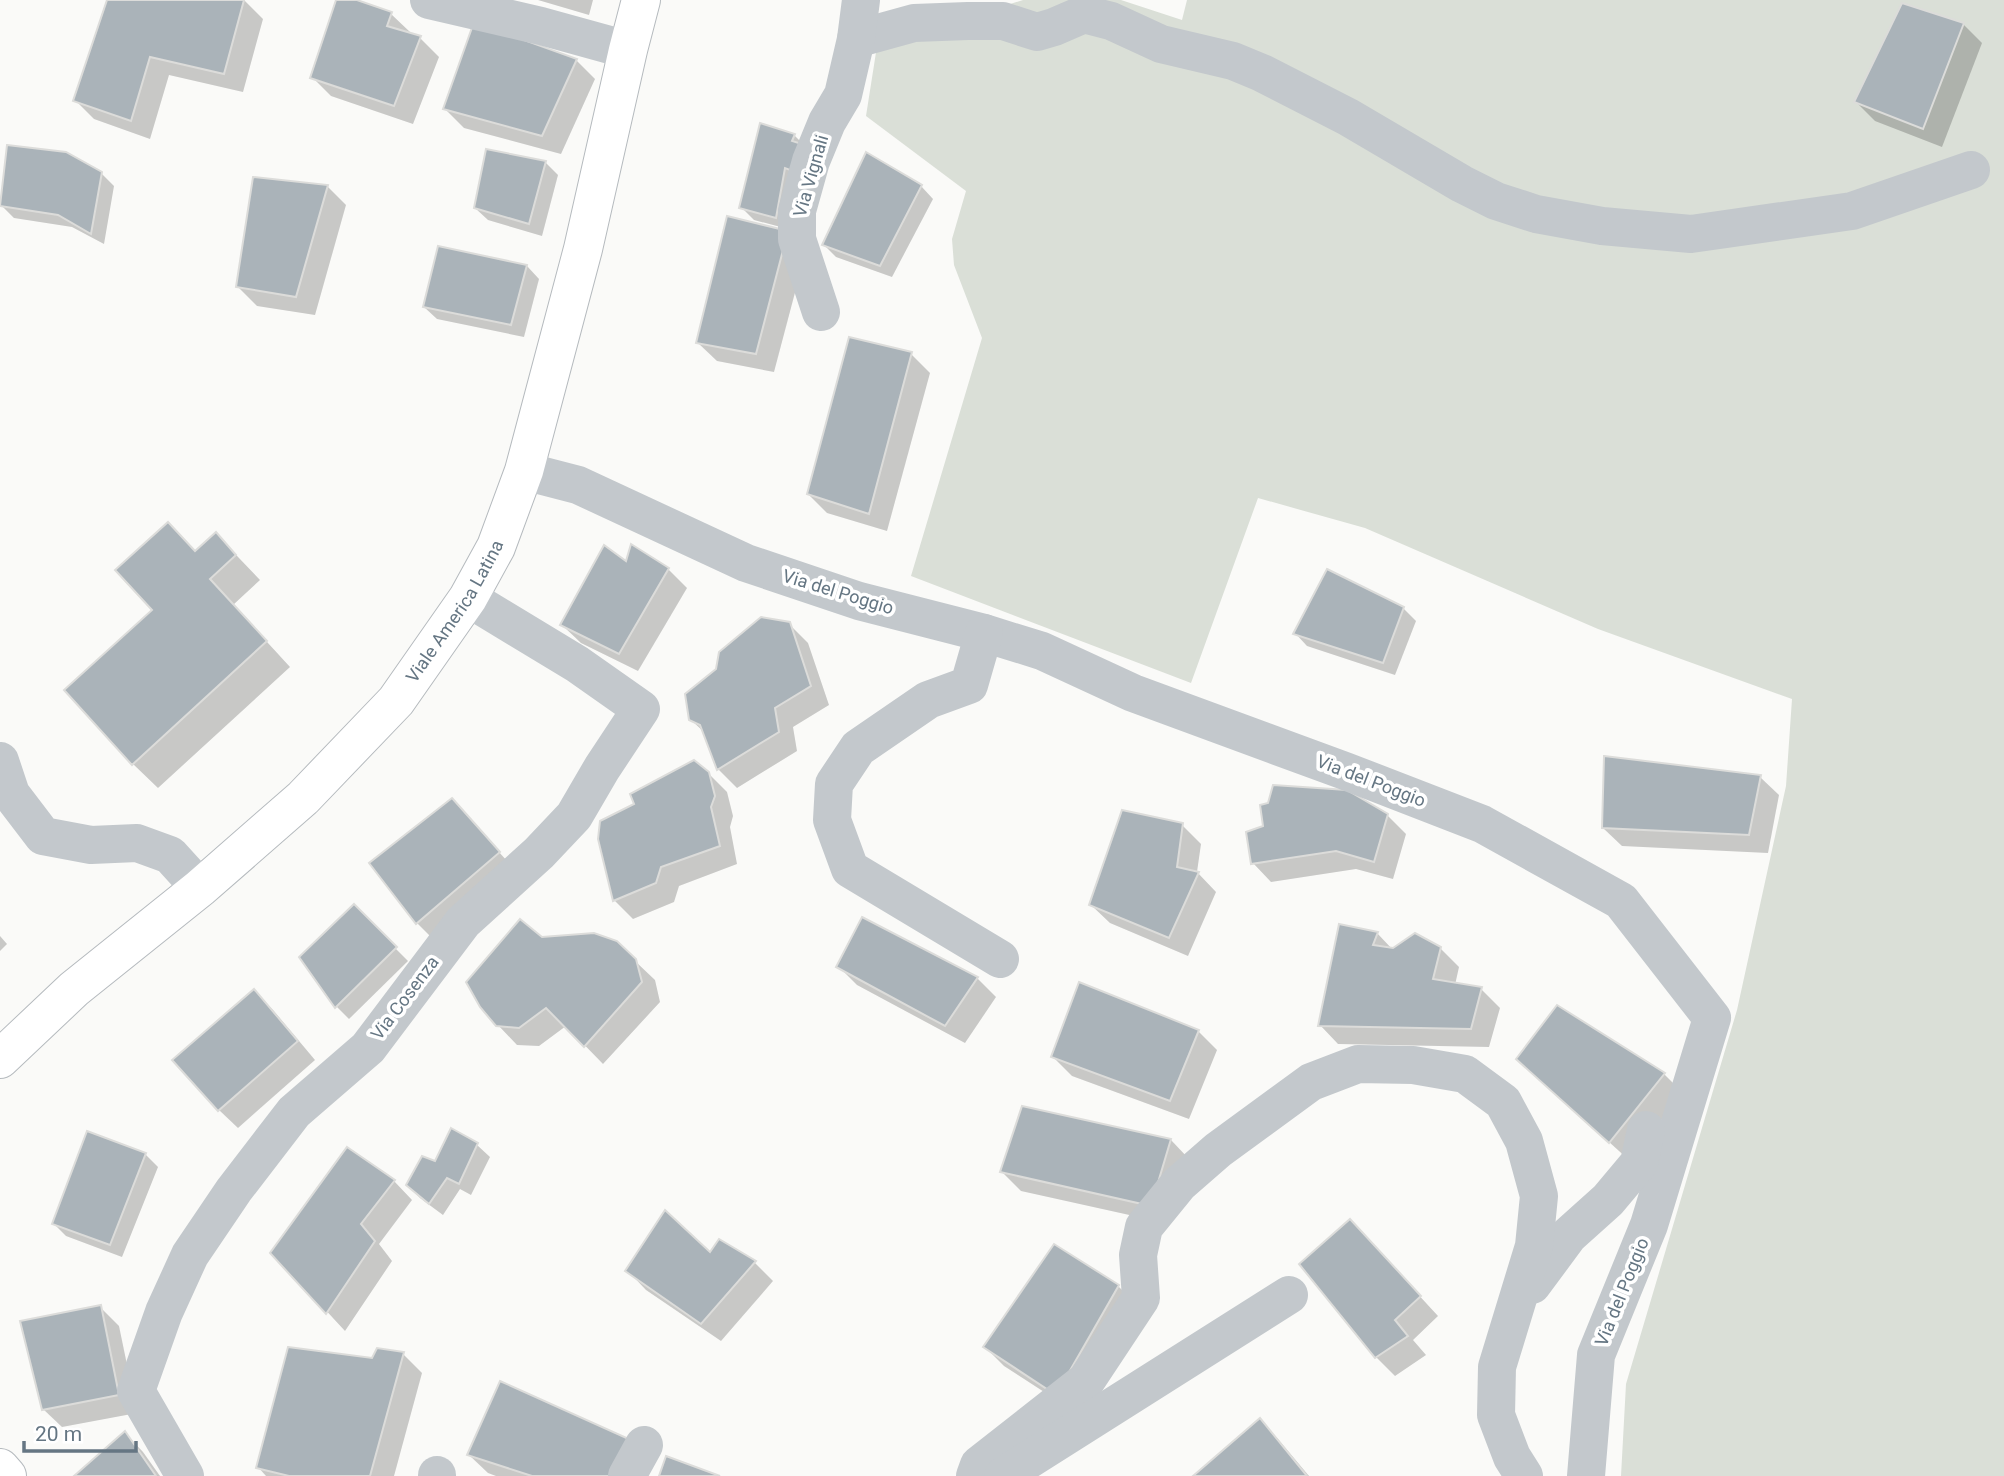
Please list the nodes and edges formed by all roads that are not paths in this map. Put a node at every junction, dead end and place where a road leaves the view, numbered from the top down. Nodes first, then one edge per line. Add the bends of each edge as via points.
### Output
1 (429, 0) edge
2 (641, 0) edge
3 (861, 0) edge
4 (856, 39) junction
5 (628, 50) junction
6 (1971, 170) dead end
7 (821, 312) dead end
8 (524, 471) junction
9 (468, 598) junction
10 (984, 633) junction
11 (0, 761) edge
12 (200, 888) junction
13 (1000, 959) dead end
14 (0, 1059) edge
15 (1646, 1130) dead end
16 (1289, 1295) dead end
17 (1515, 1308) junction
18 (0, 1468) edge
19 (7, 1476) edge
20 (185, 1476) edge
21 (975, 1476) edge
22 (1003, 1476) edge
23 (1524, 1476) edge
24 (1586, 1476) edge

1 - 5 street
2 - 5 main road, Viale America Latina
3 - 4 street, Via Vignali
4 - 6 street via 914,23 1003,22 1037,32 1084,13 1161,44 1233,61 1262,73 1496,201 1602,226 1691,234 1852,211
4 - 7 street, Via Vignali via 843,95 811,161 797,211 797,239
5 - 8 main road, Viale America Latina via 583,249
8 - 9 main road, Viale America Latina via 496,547
8 - 10 street, Via del Poggio via 578,485 746,563 859,601
9 - 12 main road, Viale America Latina via 396,701 303,798
9 - 20 street, Via Cosenza via 641,709 574,816 463,922 368,1048 294,1112 190,1255 136,1391
10 - 13 street via 969,685 928,700 858,748 834,784 832,820 850,869
10 - 24 street, Via del Poggio via 1482,824 1621,901 1712,1018 1649,1224 1596,1355
11 - 12 street via 11,794 43,836 91,845 137,843 170,855
12 - 14 main road, Viale America Latina via 74,989
15 - 17 street via 1639,1163 1608,1200 1569,1235
16 - 22 street
17 - 21 street via 1534,1246 1539,1196 1524,1141 1503,1102 1465,1074 1413,1065 1358,1063 1311,1082 1180,1184 1144,1227 1138,1255 1141,1298 1086,1381 979,1465
17 - 23 street via 1497,1367 1496,1415
18 - 19 main road

